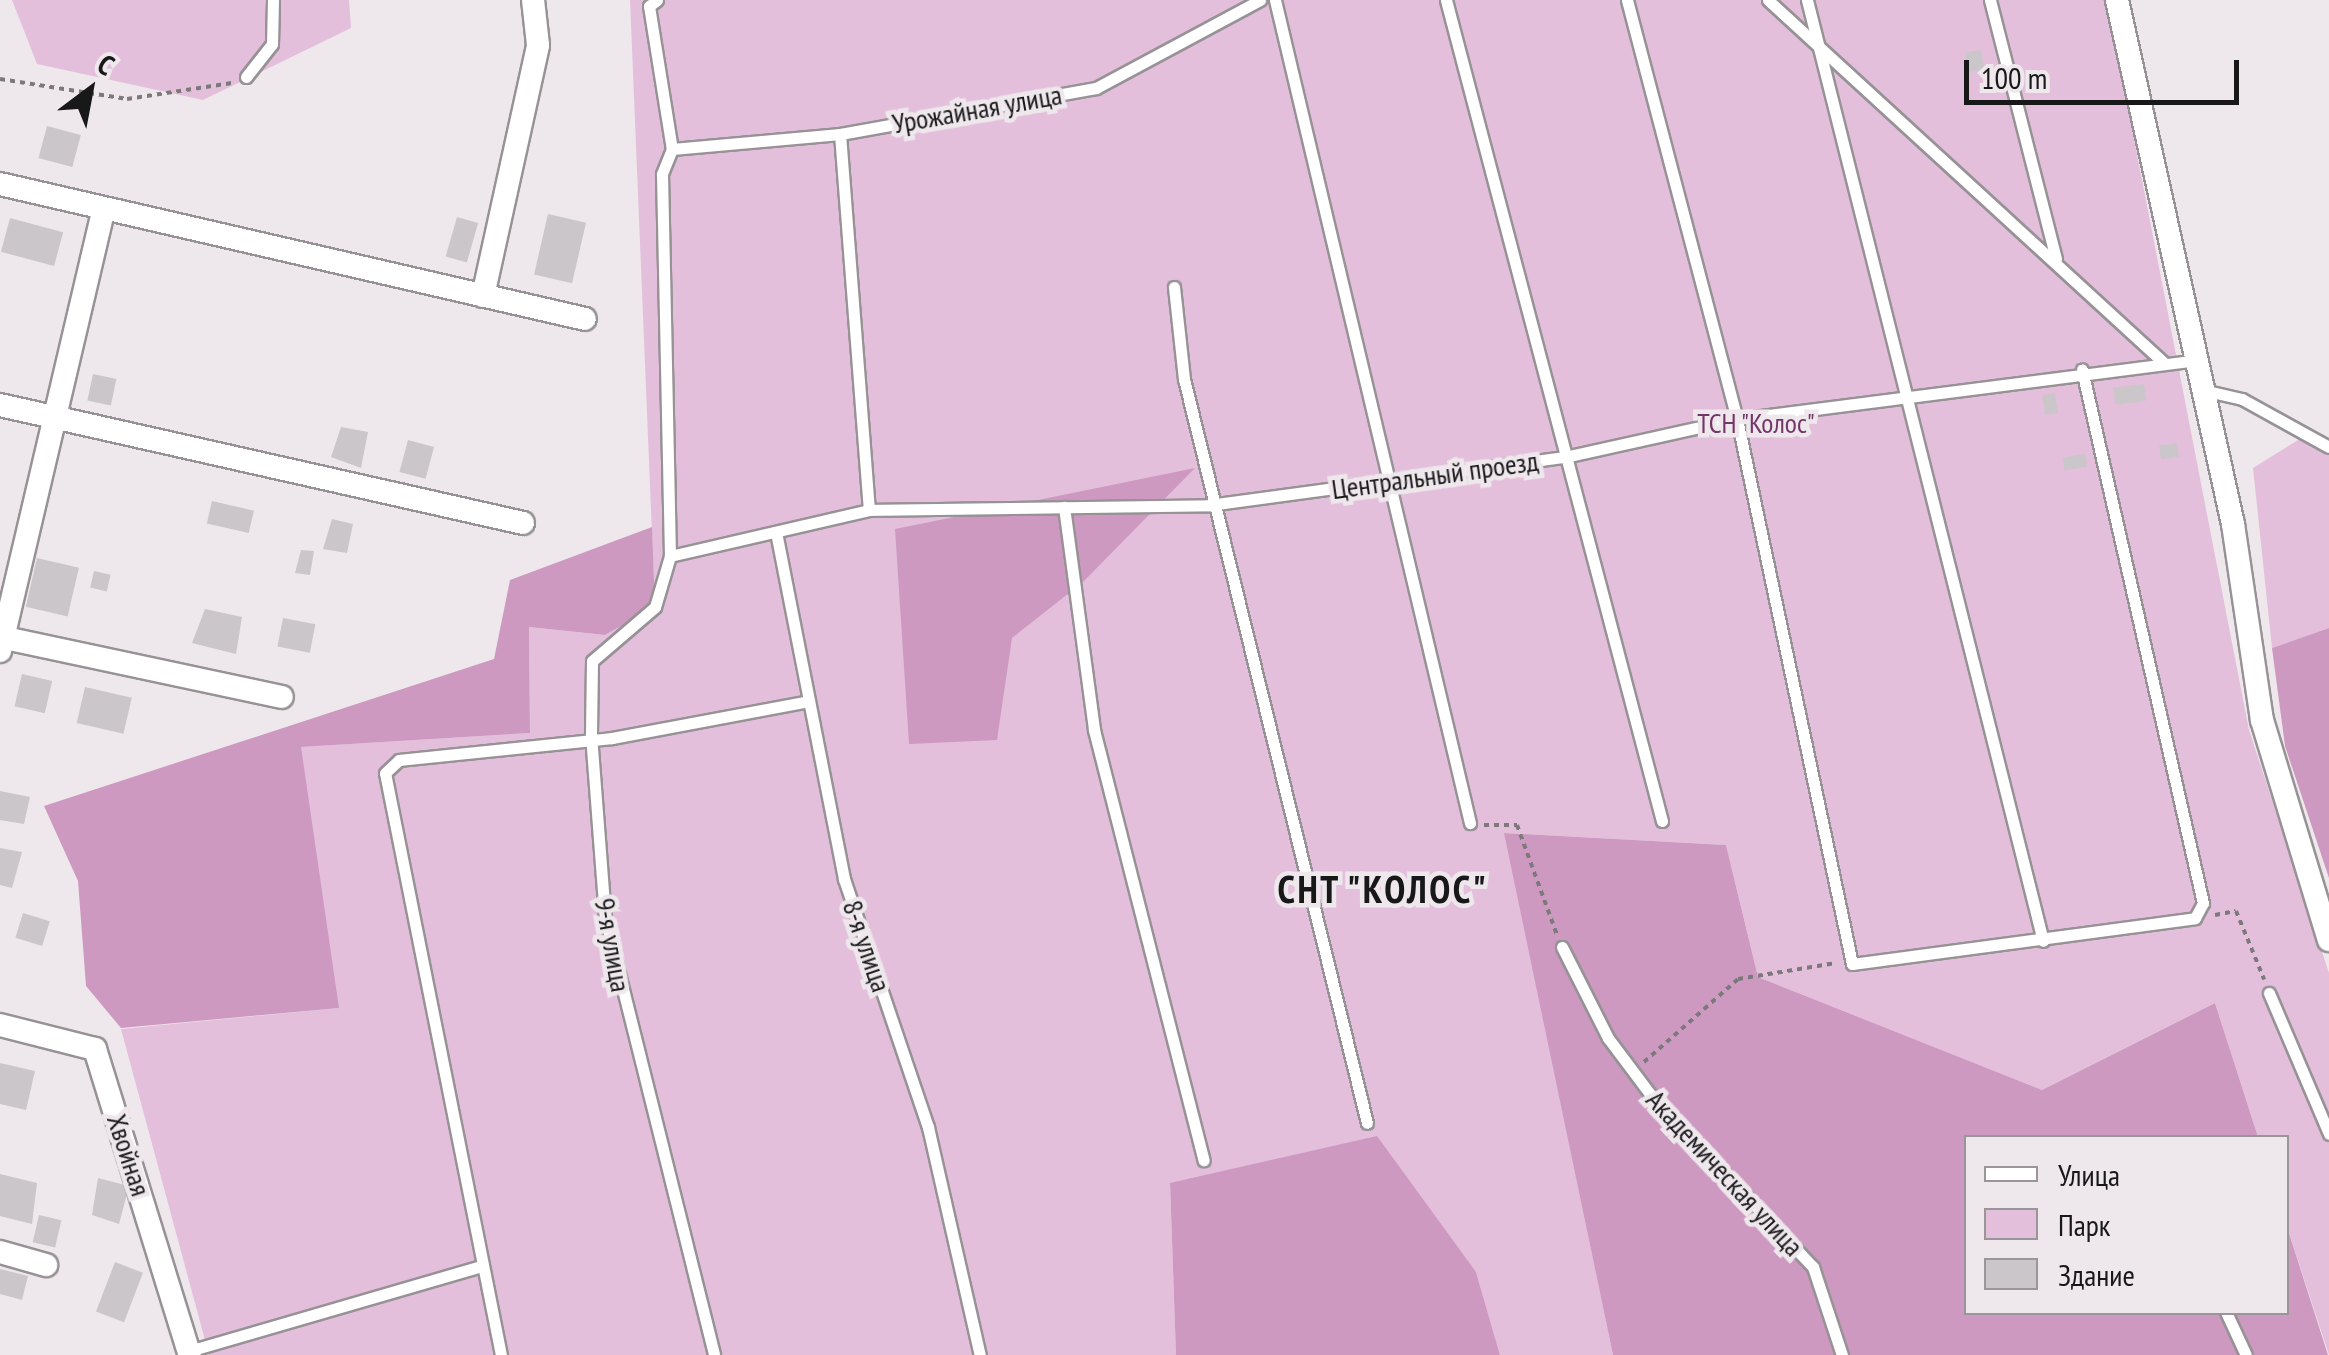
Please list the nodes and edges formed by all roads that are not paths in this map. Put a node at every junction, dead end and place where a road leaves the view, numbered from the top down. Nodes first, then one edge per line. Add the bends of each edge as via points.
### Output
1 (273, 0) edge
2 (533, 0) edge
3 (1260, 0) edge
4 (1275, 0) edge
5 (1446, 0) edge
6 (1628, 0) edge
7 (1768, 0) edge
8 (1807, 0) edge
9 (1990, 0) edge
10 (2117, 0) edge
11 (653, 3) edge
12 (1818, 40) junction
13 (246, 77) road end
14 (840, 134) junction
15 (672, 149) junction
16 (0, 184) edge
17 (104, 210) junction
18 (2056, 259) junction
19 (1174, 287) dead end
20 (482, 296) junction
21 (584, 319) dead end
22 (2196, 360) junction
23 (2164, 362) junction
24 (2082, 370) junction
25 (2203, 390) junction
26 (1909, 398) junction
27 (0, 404) edge
28 (53, 418) junction
29 (1738, 418) junction
30 (2329, 448) edge
31 (1565, 458) junction
32 (1395, 480) junction
33 (1220, 504) junction
34 (1064, 507) junction
35 (869, 510) junction
36 (523, 523) dead end
37 (776, 532) junction
38 (670, 556) junction
39 (1, 642) edge
40 (282, 697) dead end
41 (809, 701) junction
42 (591, 734) junction
43 (1662, 821) dead end
44 (1470, 823) road end
45 (2329, 940) edge
46 (2043, 941) junction
47 (1562, 947) road end
48 (2269, 993) road end
49 (0, 1025) edge
50 (1367, 1122) dead end
51 (2329, 1134) edge
52 (1204, 1160) dead end
53 (0, 1252) edge
54 (46, 1265) dead end
55 (481, 1266) junction
56 (2227, 1315) edge
57 (190, 1353) edge
58 (501, 1355) edge
59 (714, 1355) edge
60 (980, 1355) edge
61 (1842, 1355) edge
62 (2246, 1355) edge

1 - 13 lane via 272,44
2 - 20 street via 538,45
3 - 14 lane, Урожайная улица via 1096,88
4 - 32 lane
5 - 31 lane
6 - 29 lane
7 - 12 lane
8 - 12 lane
9 - 18 lane
10 - 22 street
11 - 15 lane
12 - 18 lane
12 - 26 lane
14 - 15 lane, Урожайная улица
14 - 35 lane
15 - 38 lane, 9-я улица via 662,174
16 - 17 street
17 - 20 street
17 - 28 street
18 - 23 lane
19 - 33 lane via 1184,378
20 - 21 street
22 - 23 lane, Центральный проезд
22 - 25 street
23 - 24 lane, Центральный проезд
24 - 26 lane, Центральный проезд
24 - 46 lane via 2203,904 2195,918
25 - 30 lane via 2242,399
25 - 45 street via 2262,720
26 - 29 lane, Центральный проезд
26 - 46 lane
27 - 28 street
28 - 36 street
28 - 39 street
29 - 31 lane, Центральный проезд
29 - 46 lane via 1852,964
31 - 32 lane, Центральный проезд
31 - 43 lane
32 - 33 lane, Центральный проезд
32 - 44 lane
33 - 34 lane, Центральный проезд
33 - 50 lane
34 - 35 lane, Центральный проезд
34 - 52 lane via 1094,730
35 - 37 lane, Центральный проезд
37 - 38 lane, Центральный проезд
37 - 41 lane, 8-я улица
38 - 42 lane, 9-я улица via 655,607 592,660
39 - 40 street
41 - 42 lane
41 - 60 lane, 8-я улица via 844,879 928,1128
42 - 55 lane via 398,760 384,773
42 - 59 lane, 9-я улица via 605,917
47 - 61 lane, Академическая улица via 1632,1071 1813,1267
48 - 51 lane
49 - 57 street, Хвойная via 95,1049
53 - 54 street
55 - 57 lane
55 - 58 lane
56 - 62 lane

